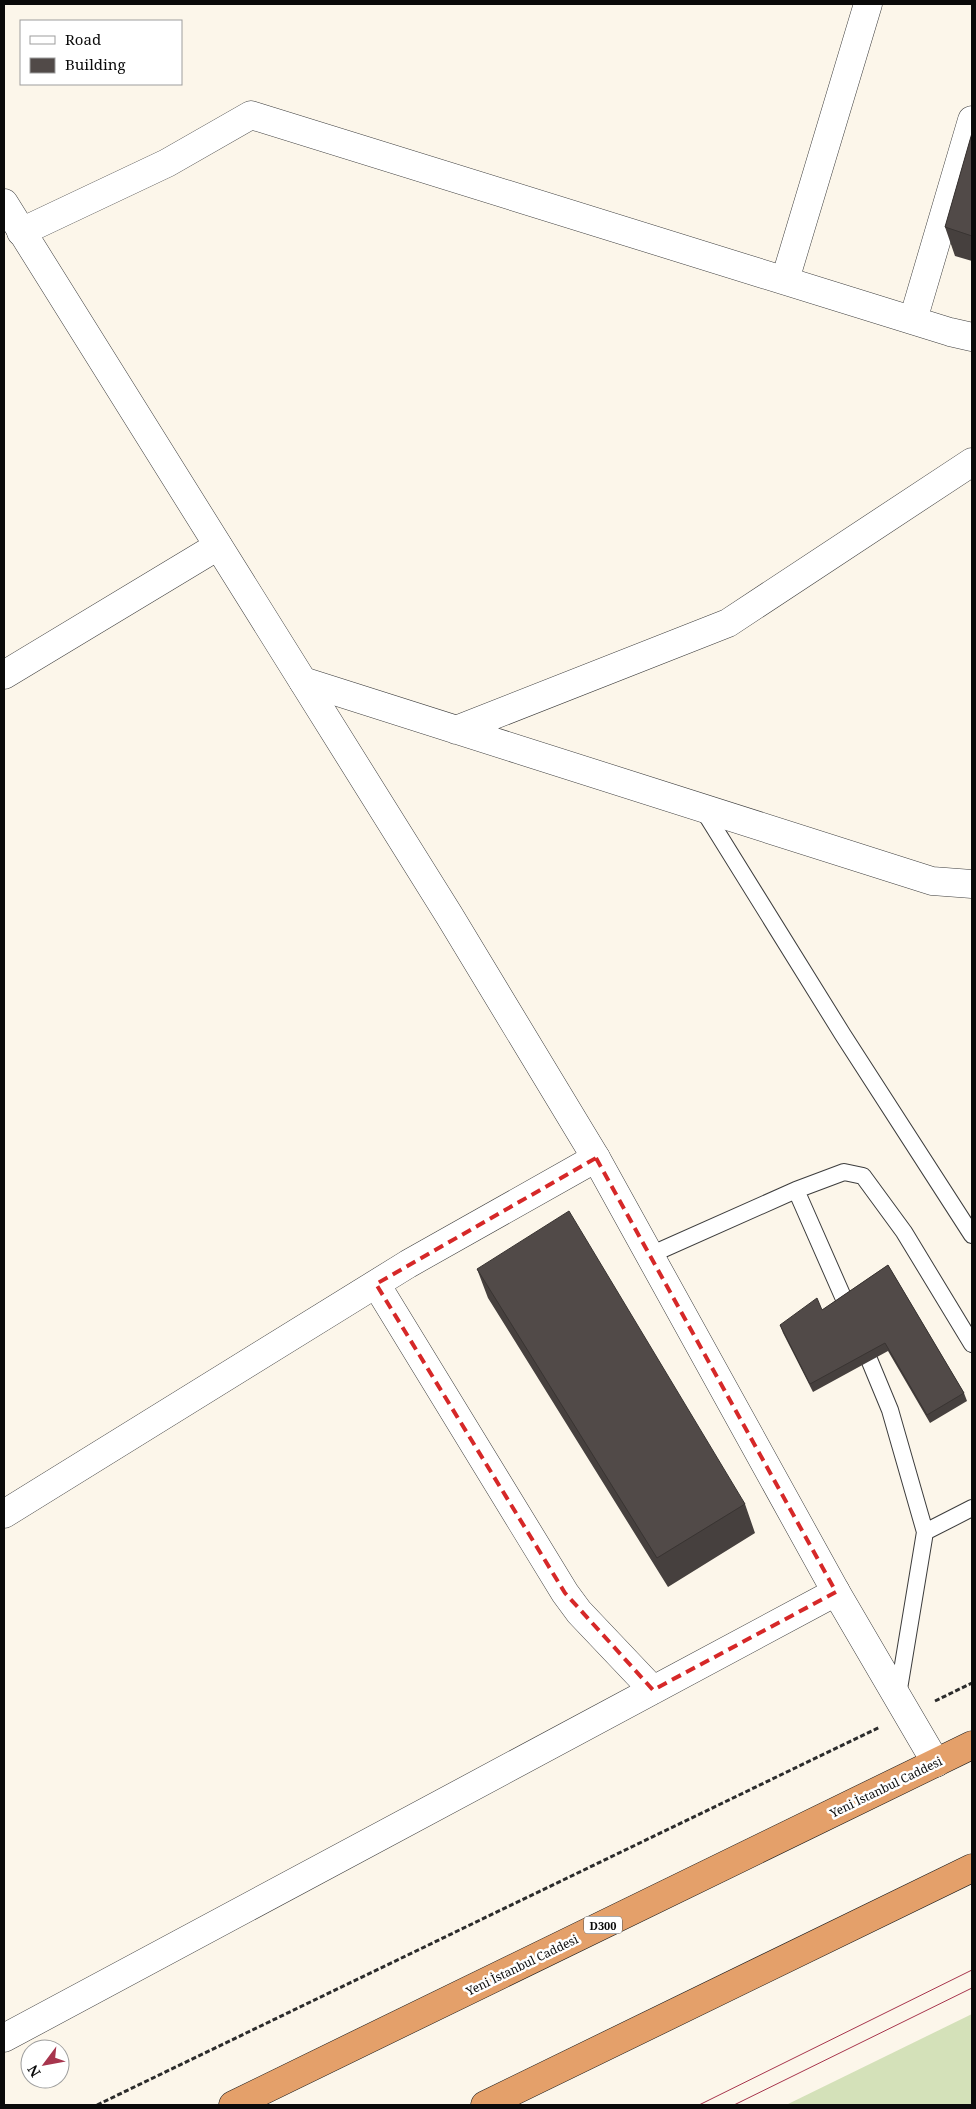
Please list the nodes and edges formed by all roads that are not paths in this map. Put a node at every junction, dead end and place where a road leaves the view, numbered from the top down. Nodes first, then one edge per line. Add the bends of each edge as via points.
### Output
1 (868, 4) edge
2 (972, 120) edge
3 (4, 203) edge
4 (22, 232) junction
5 (786, 280) junction
6 (913, 320) junction
7 (972, 337) edge
8 (972, 462) edge
9 (218, 546) junction
10 (4, 675) edge
11 (303, 681) junction
12 (456, 730) junction
13 (702, 808) junction
14 (972, 884) edge
15 (596, 1158) junction
16 (796, 1190) junction
17 (972, 1235) edge
18 (650, 1255) junction
19 (376, 1284) junction
20 (972, 1344) edge
21 (972, 1508) edge
22 (4, 1514) edge
23 (925, 1532) junction
24 (836, 1592) junction
25 (653, 1690) junction
26 (904, 1704) junction
27 (972, 1745) edge
28 (936, 1763) junction
29 (972, 1868) edge
30 (4, 2038) edge
31 (233, 2105) edge
32 (485, 2105) edge

1 - 5 street
2 - 6 street
3 - 4 street
4 - 5 street via 167,163 252,115
4 - 9 street
5 - 6 street
6 - 7 street
8 - 12 street via 728,623
9 - 10 street
9 - 11 street
11 - 12 street
11 - 15 street via 450,915
12 - 13 street
13 - 14 street via 932,881
13 - 17 lane
15 - 18 street
15 - 19 street
16 - 18 lane
16 - 20 lane via 844,1172 864,1176 904,1232
16 - 23 lane via 890,1410
18 - 24 street
19 - 22 street
19 - 25 street via 565,1593
21 - 23 lane
23 - 26 lane
24 - 25 street
24 - 26 street
25 - 30 street
26 - 28 street
27 - 28 highway, Yeni İstanbul Caddesi / D300
28 - 31 highway, Yeni İstanbul Caddesi / D300
29 - 32 highway

